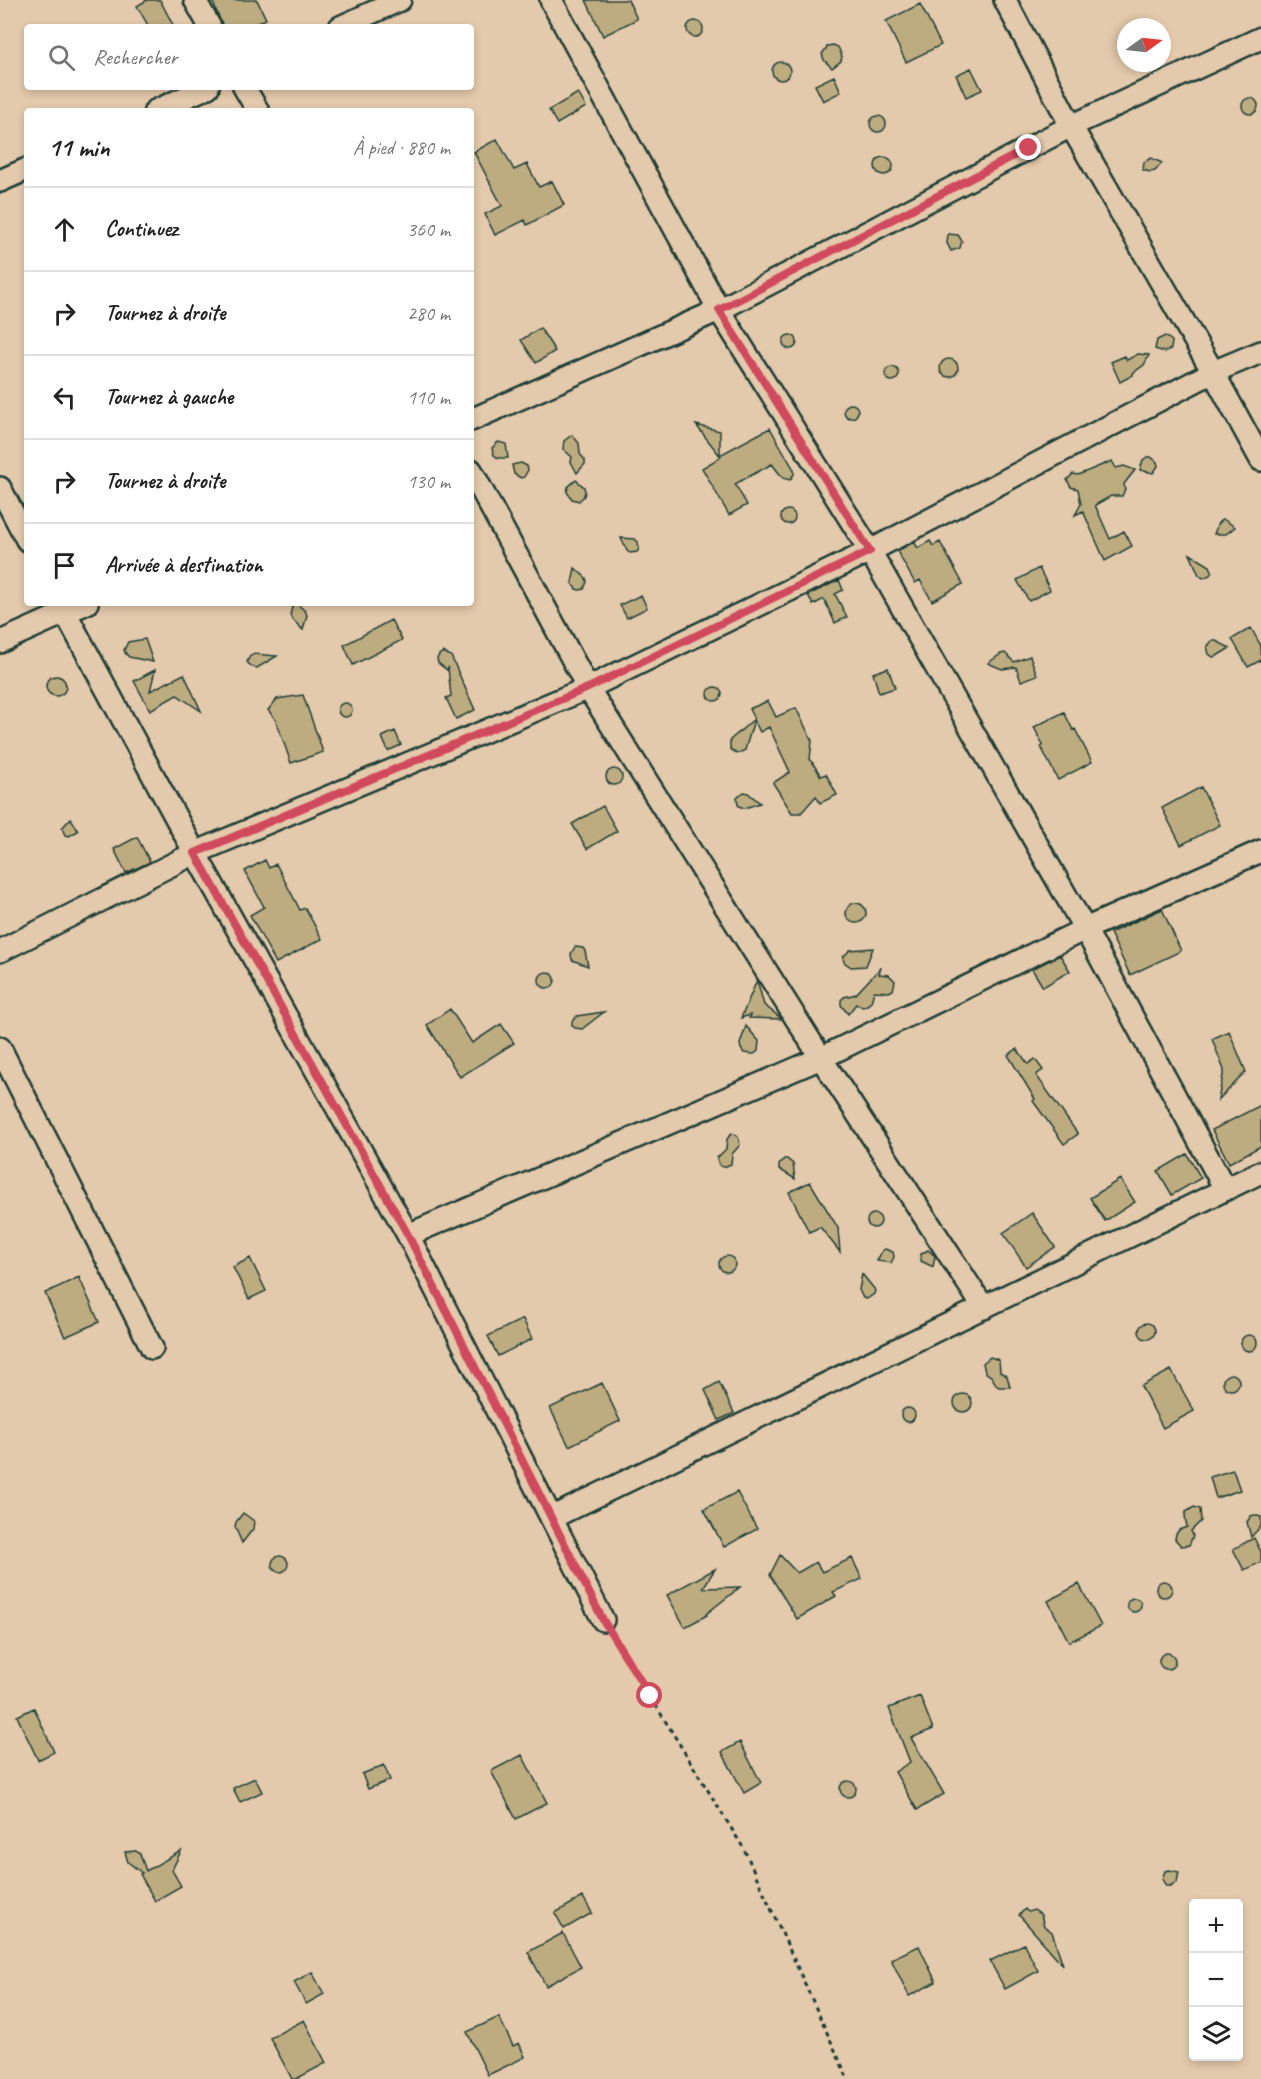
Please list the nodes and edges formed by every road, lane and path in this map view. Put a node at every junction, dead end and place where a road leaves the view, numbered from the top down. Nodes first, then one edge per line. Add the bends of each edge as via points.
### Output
1 (195, 0) edge
2 (400, 0) edge
3 (551, 0) edge
4 (1005, 0) edge
5 (208, 24) edge
6 (347, 24) edge
7 (1261, 38) edge
8 (201, 90) edge
9 (246, 90) edge
10 (162, 108) edge
11 (256, 108) edge
12 (1071, 126) junction
13 (24, 170) edge
14 (0, 181) edge
15 (719, 310) junction
16 (1261, 352) edge
17 (1213, 372) junction
18 (474, 419) edge
19 (1261, 460) edge
20 (474, 476) edge
21 (0, 488) edge
22 (24, 534) edge
23 (870, 551) junction
24 (62, 608) edge
25 (0, 642) edge
26 (588, 688) junction
27 (1261, 851) edge
28 (195, 853) junction
29 (1085, 929) junction
30 (0, 951) edge
31 (0, 1048) edge
32 (821, 1058) junction
33 (1261, 1172) edge
34 (1225, 1189) junction
35 (408, 1235) junction
36 (984, 1308) junction
37 (152, 1348) dead end
38 (551, 1518) junction
39 (603, 1620) joint
40 (848, 2079) edge

1 - 5 street
2 - 6 street
3 - 15 street
4 - 12 street
7 - 12 street
8 - 10 street
9 - 11 street
12 - 15 street
12 - 17 street
13 - 14 street
15 - 18 street
15 - 23 street
16 - 17 street
17 - 19 street
17 - 23 street
20 - 26 street
21 - 22 street
23 - 26 street
23 - 29 street
24 - 25 street
24 - 28 street
26 - 28 street
26 - 32 street
27 - 29 street
28 - 30 street
28 - 35 street
29 - 32 street
29 - 34 street
31 - 37 street
32 - 35 street
32 - 36 street
33 - 34 street
34 - 36 street
35 - 38 street
36 - 38 street
38 - 39 street
39 - 40 path via 744,1849

